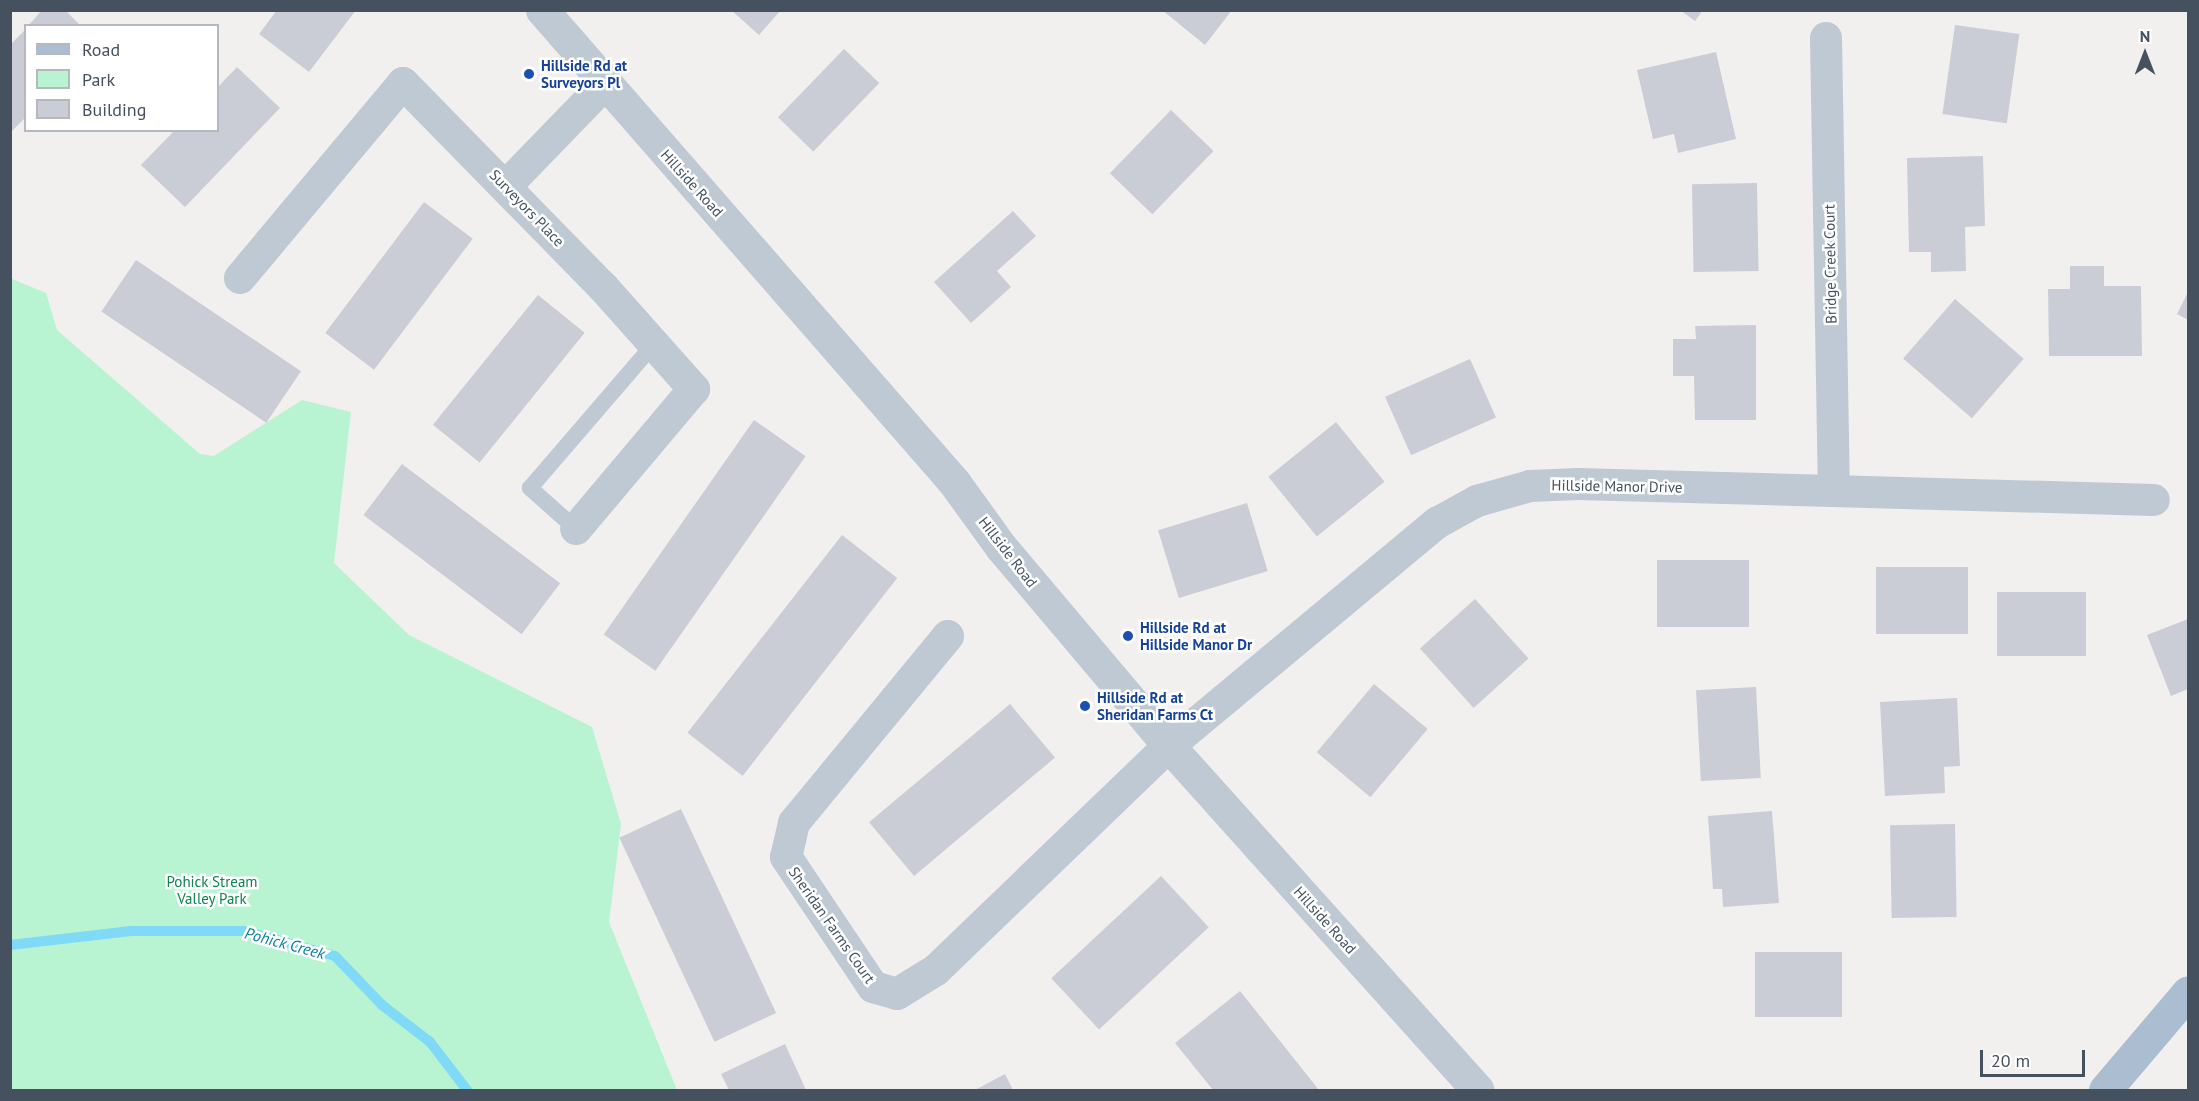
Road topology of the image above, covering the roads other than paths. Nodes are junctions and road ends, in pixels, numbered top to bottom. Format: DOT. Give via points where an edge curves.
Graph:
graph roads {
  1 [pos="542,10"];
  2 [pos="1826,38"];
  3 [pos="605,84"];
  4 [pos="506,186"];
  5 [pos="240,278"];
  6 [pos="654,344"];
  7 [pos="1834,491"];
  8 [pos="2154,500"];
  9 [pos="576,529"];
  10 [pos="948,636"];
  11 [pos="1169,747"];
  12 [pos="2188,992"];
  13 [pos="1478,1090"];
  14 [pos="2105,1090"];
  1 -- 3 [label="street, Hillside Road"];
  2 -- 7 [label="street, Bridge Creek Court"];
  3 -- 4 [label="street"];
  3 -- 11 [label="street, Hillside Road" via="946,473"];
  4 -- 5 [label="street, Surveyors Place" via="403,84"];
  4 -- 6 [label="street, Surveyors Place"];
  6 -- 9 [label="street, Surveyors Place" via="694,389"];
  6 -- 9 [label="lane" via="530,488"];
  7 -- 8 [label="street, Hillside Manor Drive"];
  7 -- 11 [label="street, Hillside Manor Drive" via="1578,484 1530,486 1477,501 1437,523"];
  10 -- 11 [label="street, Sheridan Farms Court" via="794,823 786,857 873,987 897,994 936,970"];
  11 -- 13 [label="street, Hillside Road"];
  12 -- 14 [label="main road"];
}
